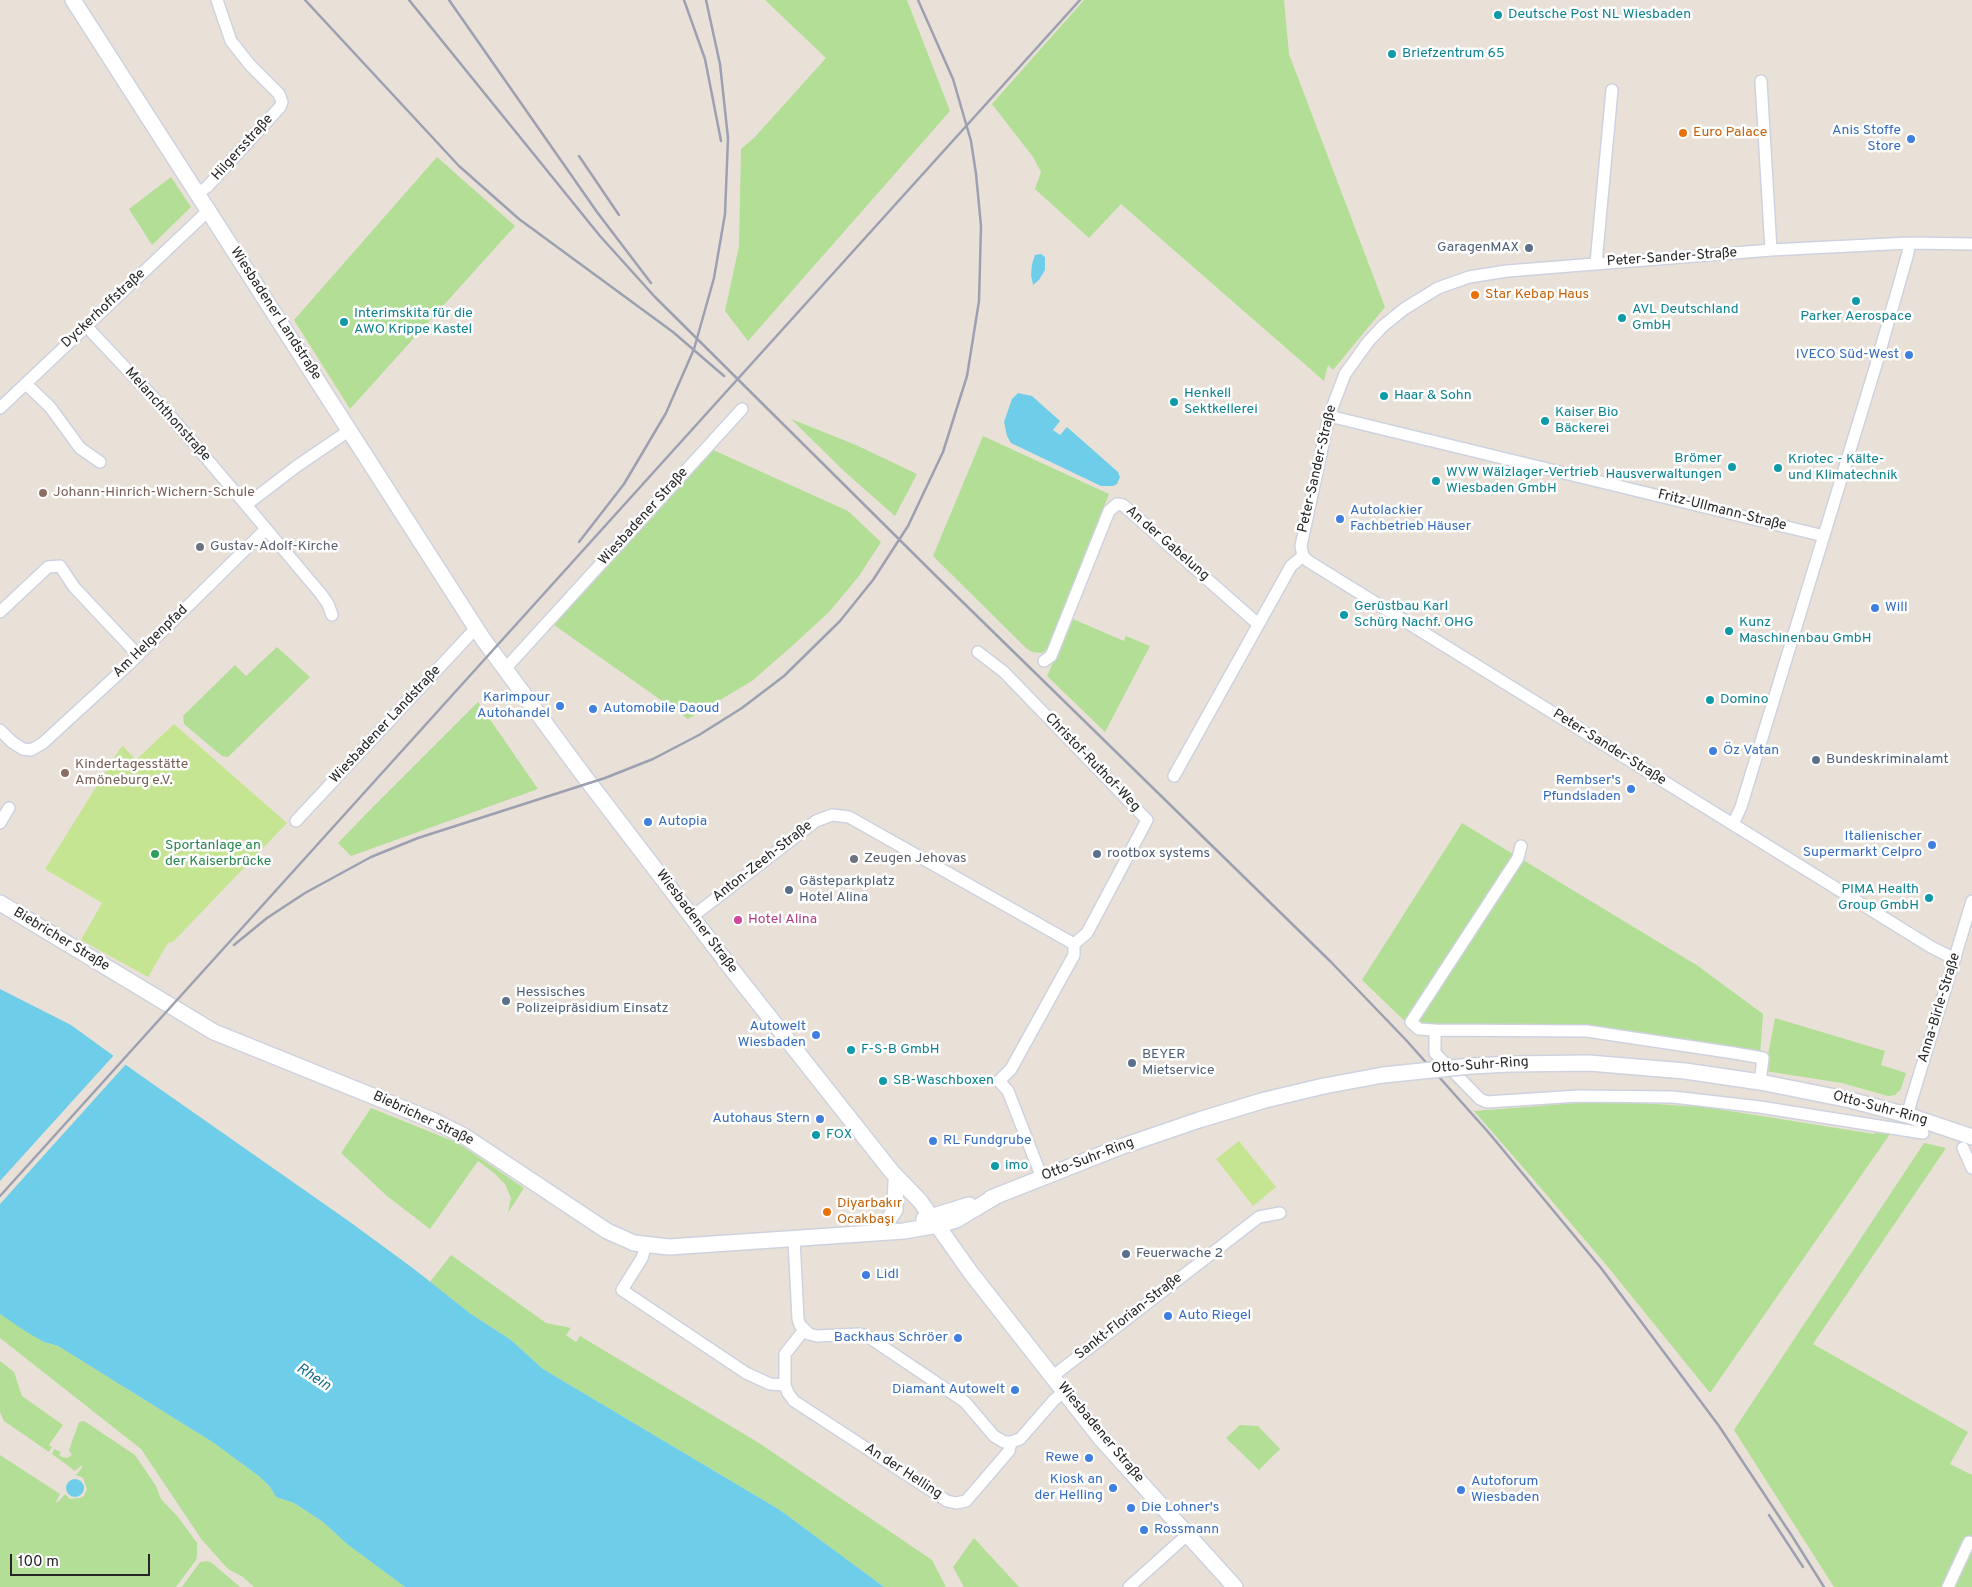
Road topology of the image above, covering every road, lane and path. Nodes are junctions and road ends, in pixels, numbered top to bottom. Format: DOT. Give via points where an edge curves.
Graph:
graph roads {
  1 [pos="73,0"];
  2 [pos="216,0"];
  3 [pos="1760,80"];
  4 [pos="1612,90"];
  5 [pos="198,193"];
  6 [pos="209,210"];
  7 [pos="1909,243"];
  8 [pos="1972,244"];
  9 [pos="1771,250"];
  10 [pos="1596,263"];
  11 [pos="86,326"];
  12 [pos="26,384"];
  13 [pos="0,408"];
  14 [pos="742,409"];
  15 [pos="1329,416"];
  16 [pos="350,430"];
  17 [pos="100,462"];
  18 [pos="246,505"];
  19 [pos="266,529"];
  20 [pos="1824,536"];
  21 [pos="1303,556"];
  22 [pos="0,612"];
  23 [pos="332,615"];
  24 [pos="1258,624"];
  25 [pos="480,634"];
  26 [pos="978,652"];
  27 [pos="138,655"];
  28 [pos="1044,661"];
  29 [pos="505,669"];
  30 [pos="0,730"];
  31 [pos="1174,776"];
  32 [pos="9,808"];
  33 [pos="296,821"];
  34 [pos="0,823"];
  35 [pos="1733,824"];
  36 [pos="1521,846"];
  37 [pos="1972,901"];
  38 [pos="0,903"];
  39 [pos="693,916"];
  40 [pos="1074,944"];
  41 [pos="1955,958"];
  42 [pos="1435,1030"];
  43 [pos="1760,1082"];
  44 [pos="1907,1115"];
  45 [pos="1923,1134"];
  46 [pos="1968,1142"];
  47 [pos="1972,1168"];
  48 [pos="894,1176"];
  49 [pos="1042,1178"];
  50 [pos="998,1195"];
  51 [pos="1280,1213"];
  52 [pos="964,1216"];
  53 [pos="930,1222"];
  54 [pos="871,1232"];
  55 [pos="794,1239"];
  56 [pos="646,1245"];
  57 [pos="956,1252"];
  58 [pos="971,1273"];
  59 [pos="804,1330"];
  60 [pos="1053,1376"];
  61 [pos="785,1385"];
  62 [pos="1065,1391"];
  63 [pos="1011,1442"];
  64 [pos="1187,1535"];
  65 [pos="1969,1542"];
  66 [pos="1129,1587"];
  67 [pos="1235,1587"];
  68 [pos="1948,1587"];
  1 -- 5 [label="street, Wiesbadener Landstraße"];
  2 -- 5 [label="street, Hilgersstraße" via="231,41 279,94 282,102 207,187"];
  3 -- 9 [label="street"];
  4 -- 10 [label="street"];
  5 -- 6 [label="street, Wiesbadener Landstraße"];
  6 -- 11 [label="street, Dyckerhoffstraße"];
  6 -- 16 [label="street, Wiesbadener Landstraße"];
  7 -- 8 [label="street, Peter-Sander-Straße"];
  7 -- 9 [label="street, Peter-Sander-Straße"];
  7 -- 20 [label="street"];
  9 -- 10 [label="street, Peter-Sander-Straße"];
  10 -- 15 [label="street, Peter-Sander-Straße" via="1491,272 1438,288 1395,315 1368,342 1345,374"];
  11 -- 12 [label="street, Dyckerhoffstraße"];
  11 -- 18 [label="street, Melanchthonstraße" via="167,412"];
  12 -- 13 [label="street, Dyckerhoffstraße"];
  12 -- 17 [label="street" via="50,407 80,448"];
  14 -- 29 [label="street, Wiesbadener Straße"];
  15 -- 20 [label="street, Fritz-Ullmann-Straße"];
  15 -- 21 [label="street, Peter-Sander-Straße" via="1302,540"];
  16 -- 18 [label="street"];
  16 -- 25 [label="street, Wiesbadener Landstraße"];
  18 -- 19 [label="street, Melanchthonstraße"];
  19 -- 23 [label="street, Melanchthonstraße" via="321,594"];
  19 -- 27 [label="street, Am Helgenpfad"];
  20 -- 35 [label="street" via="1742,807"];
  21 -- 24 [label="street" via="1291,566"];
  21 -- 35 [label="street, Peter-Sander-Straße"];
  22 -- 27 [label="street" via="48,566 60,566 74,587"];
  24 -- 28 [label="street, An der Gabelung" via="1123,505 1116,504 1109,511 1051,656"];
  24 -- 31 [label="street"];
  25 -- 29 [label="street, Wiesbadener Straße"];
  25 -- 33 [label="street, Wiesbadener Landstraße"];
  26 -- 40 [label="street, Christof-Ruthof-Weg" via="1004,672 1147,820 1087,933"];
  27 -- 30 [label="street, Am Helgenpfad" via="43,743 31,750 18,747"];
  29 -- 39 [label="street, Wiesbadener Straße"];
  32 -- 34 [label="street"];
  35 -- 41 [label="street, Peter-Sander-Straße" via="1931,947"];
  36 -- 42 [label="street" via="1518,858 1411,1022 1420,1029"];
  37 -- 41 [label="street, Anna-Birle-Straße"];
  38 -- 56 [label="street, Biebricher Straße" via="214,1032 449,1128 480,1145 607,1231 624,1240"];
  39 -- 40 [label="street, Anton-Zeeh-Straße" via="816,820 832,815 848,817"];
  39 -- 48 [label="street, Wiesbadener Straße"];
  40 -- 49 [label="street, Christof-Ruthof-Weg" via="1075,954 1011,1068 999,1081 1008,1091"];
  41 -- 44 [label="street, Anna-Birle-Straße"];
  42 -- 43 [label="street" via="1588,1032 1763,1058"];
  42 -- 45 [label="street" via="1435,1053 1487,1102 1578,1096 1673,1097"];
  43 -- 44 [label="street, Otto-Suhr-Ring"];
  43 -- 49 [label="street, Otto-Suhr-Ring, bridge" via="1626,1065 1550,1063 1471,1066 1383,1075 1265,1100 1120,1147"];
  44 -- 46 [label="street, Otto-Suhr-Ring"];
  46 -- 47 [label="street"];
  48 -- 53 [label="street, Wiesbadener Straße" via="906,1200"];
  48 -- 54 [label="street" via="895,1210 888,1220"];
  49 -- 50 [label="street, Otto-Suhr-Ring"];
  50 -- 52 [label="street, Otto-Suhr-Ring"];
  50 -- 53 [label="street, Otto-Suhr-Ring"];
  51 -- 60 [label="street, Sankt-Florian-Straße" via="1259,1217"];
  52 -- 53 [label="street, Otto-Suhr-Ring"];
  52 -- 57 [label="street" via="955,1232"];
  53 -- 54 [label="street, Biebricher Straße" via="904,1231"];
  53 -- 57 [label="street, Wiesbadener Straße"];
  53 -- 58 [label="street, Wiesbadener Straße" via="951,1259"];
  54 -- 55 [label="street, Biebricher Straße"];
  55 -- 56 [label="street, Biebricher Straße" via="669,1247"];
  55 -- 59 [label="street" via="798,1319"];
  56 -- 61 [label="street" via="642,1258 622,1290 746,1373 770,1384"];
  57 -- 58 [label="street, Wiesbadener Straße"];
  58 -- 60 [label="street, Wiesbadener Straße"];
  59 -- 61 [label="street" via="785,1354"];
  59 -- 63 [label="street" via="817,1336 867,1336 966,1402 998,1440"];
  60 -- 62 [label="street, Wiesbadener Straße"];
  61 -- 63 [label="street, An der Helling" via="794,1401 952,1503 970,1496 1009,1451"];
  62 -- 63 [label="street, An der Helling" via="1020,1439"];
  62 -- 64 [label="street, Wiesbadener Straße" via="1122,1463"];
  64 -- 66 [label="street"];
  64 -- 67 [label="street, Wiesbadener Straße"];
  65 -- 68 [label="street"];
}
